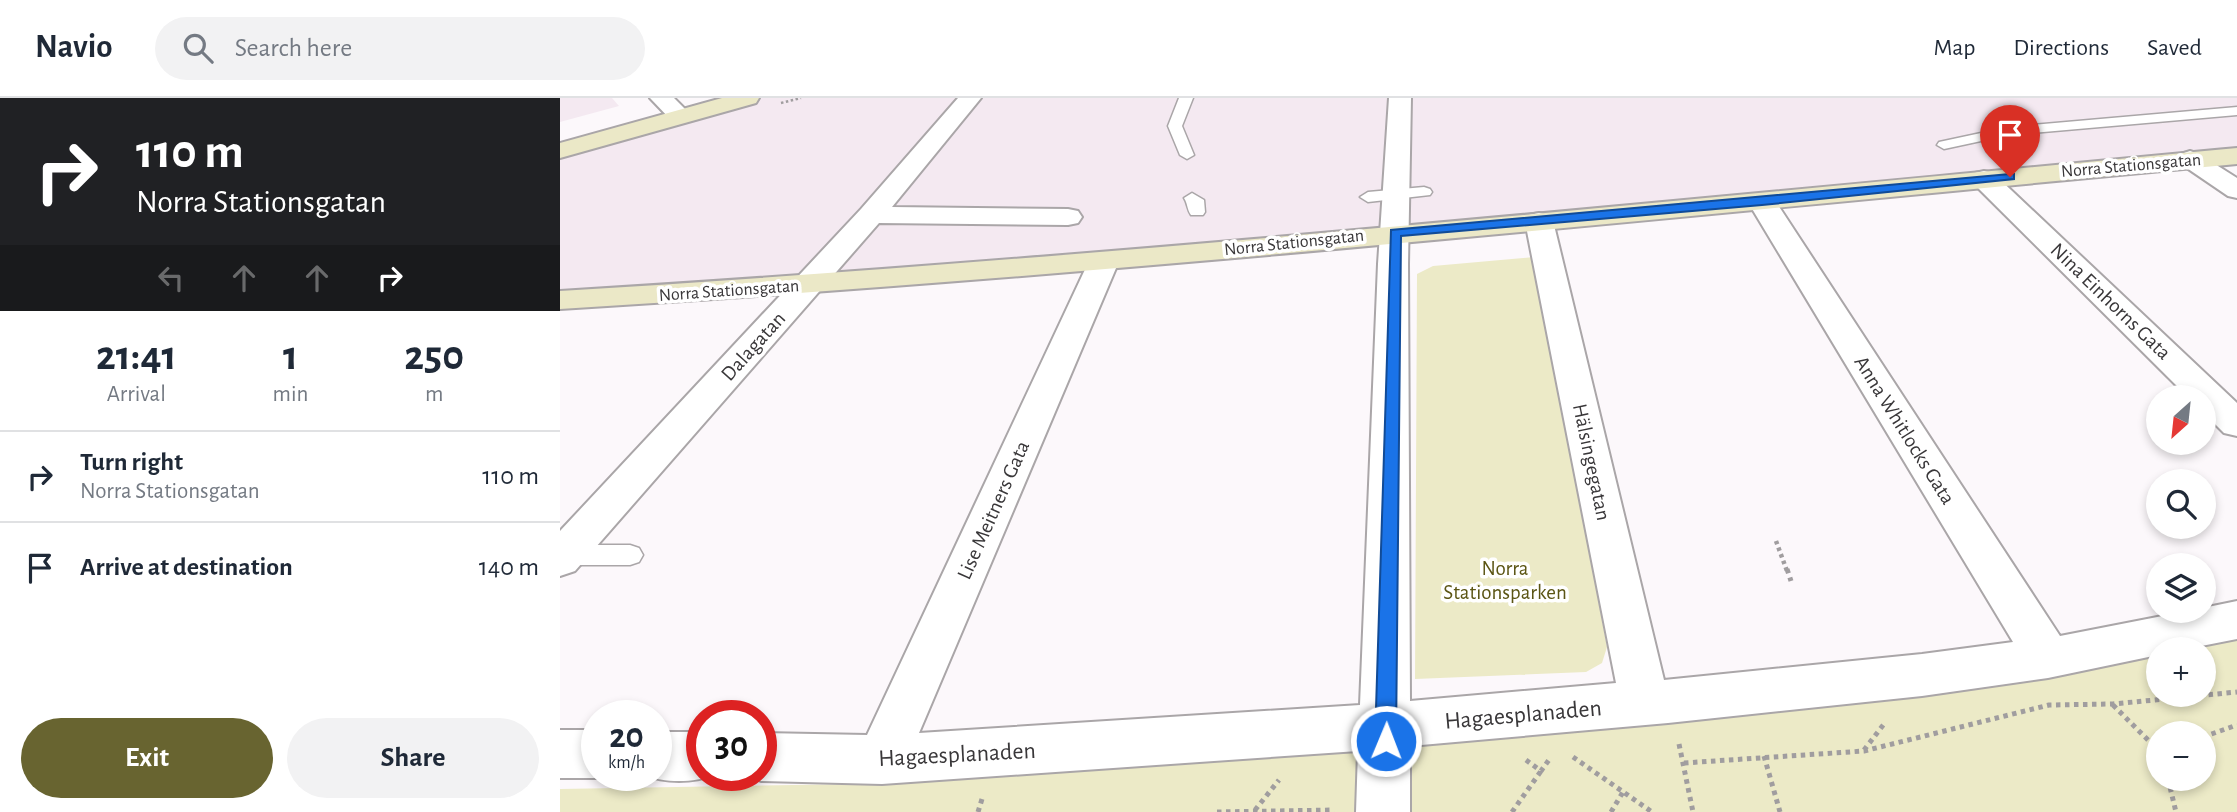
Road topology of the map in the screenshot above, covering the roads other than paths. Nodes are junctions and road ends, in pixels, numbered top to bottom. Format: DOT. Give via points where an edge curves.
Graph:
graph roads {
  1 [pos="661,98"];
  2 [pos="748,98"];
  3 [pos="970,98"];
  4 [pos="1186,98"];
  5 [pos="1400,98"];
  6 [pos="2237,111"];
  7 [pos="680,116"];
  8 [pos="630,129"];
  9 [pos="560,142"];
  10 [pos="1944,145"];
  11 [pos="560,151"];
  12 [pos="1187,155"];
  13 [pos="2237,156"];
  14 [pos="2190,159"];
  15 [pos="1984,179"];
  16 [pos="2237,190"];
  17 [pos="1424,192"];
  18 [pos="1368,197"];
  19 [pos="1762,202"];
  20 [pos="1396,213"];
  21 [pos="871,215"];
  22 [pos="1068,217"];
  23 [pos="1539,220"];
  24 [pos="1104,261"];
  25 [pos="808,285"];
  26 [pos="560,300"];
  27 [pos="2237,424"];
  28 [pos="630,555"];
  29 [pos="562,557"];
  30 [pos="2237,620"];
  31 [pos="2048,658"];
  32 [pos="1661,720"];
  33 [pos="1387,725"];
  34 [pos="560,754"];
  35 [pos="581,754"];
  36 [pos="777,757"];
  37 [pos="883,760"];
  38 [pos="1365,811"];
  1 -- 7 [label="street"];
  2 -- 7 [label="street"];
  3 -- 21 [label="street, Dalagatan"];
  4 -- 12 [label="lane" via="1175,126"];
  5 -- 20 [label="street"];
  6 -- 10 [label="lane" via="2009,131"];
  7 -- 8 [label="street"];
  8 -- 9 [label="street"];
  8 -- 11 [label="street"];
  13 -- 14 [label="street, Norra Stationsgatan"];
  14 -- 15 [label="street, Norra Stationsgatan"];
  14 -- 16 [label="street"];
  15 -- 19 [label="street, Norra Stationsgatan"];
  15 -- 27 [label="street, Nina Einhorns Gata"];
  17 -- 20 [label="lane, Norra Stationsgatan"];
  18 -- 20 [label="lane, Norra Stationsgatan"];
  19 -- 23 [label="street, Norra Stationsgatan"];
  19 -- 31 [label="street, Anna Whitlocks Gata"];
  20 -- 23 [label="street, Norra Stationsgatan"];
  20 -- 24 [label="street, Norra Stationsgatan"];
  20 -- 33 [label="street"];
  21 -- 22 [label="street"];
  21 -- 25 [label="street, Dalagatan"];
  23 -- 32 [label="street, Hälsingegatan"];
  24 -- 25 [label="street, Norra Stationsgatan"];
  24 -- 37 [label="street, Lise Meitners Gata"];
  25 -- 26 [label="street, Norra Stationsgatan"];
  25 -- 29 [label="street, Dalagatan"];
  28 -- 29 [label="lane"];
  30 -- 31 [label="street, Hagaesplanaden"];
  31 -- 32 [label="street, Hagaesplanaden"];
  32 -- 33 [label="street, Hagaesplanaden"];
  33 -- 37 [label="street, Hagaesplanaden"];
  33 -- 38 [label="street"];
  34 -- 35 [label="street"];
  36 -- 37 [label="street, Hagaesplanaden"];
}
